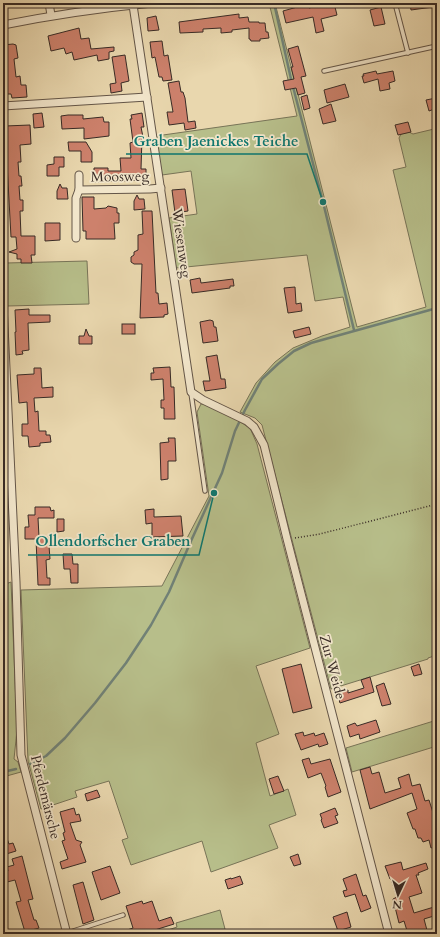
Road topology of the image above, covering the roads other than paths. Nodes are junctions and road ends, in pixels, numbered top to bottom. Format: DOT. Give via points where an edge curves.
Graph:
graph roads {
  1 [pos="49,3"];
  2 [pos="152,3"];
  3 [pos="395,3"];
  4 [pos="133,5"];
  5 [pos="51,15"];
  6 [pos="3,25"];
  7 [pos="437,46"];
  8 [pos="408,53"];
  9 [pos="324,71"];
  10 [pos="147,97"];
  11 [pos="3,106"];
  12 [pos="79,175"];
  13 [pos="161,188"];
  14 [pos="79,190"];
  15 [pos="76,238"];
  16 [pos="3,304"];
  17 [pos="191,392"];
  18 [pos="206,491"];
  19 [pos="123,915"];
  20 [pos="67,933"];
  21 [pos="389,934"];
  1 -- 5 [label="street"];
  2 -- 4 [label="street"];
  3 -- 8 [label="lane"];
  4 -- 5 [label="street"];
  4 -- 10 [label="street, Wiesenweg"];
  5 -- 6 [label="street"];
  7 -- 8 [label="lane"];
  8 -- 9 [label="lane"];
  10 -- 11 [label="street"];
  10 -- 13 [label="street, Wiesenweg"];
  12 -- 14 [label="street, Moosweg"];
  13 -- 14 [label="street, Moosweg"];
  13 -- 17 [label="street, Wiesenweg"];
  14 -- 15 [label="street, Moosweg" via="76,198"];
  16 -- 20 [label="street, Pferdemärsche" via="21,755"];
  17 -- 18 [label="lane, Wiesenweg"];
  17 -- 21 [label="street, Zur Weide" via="247,421 254,427 264,445"];
  19 -- 20 [label="lane"];
}
